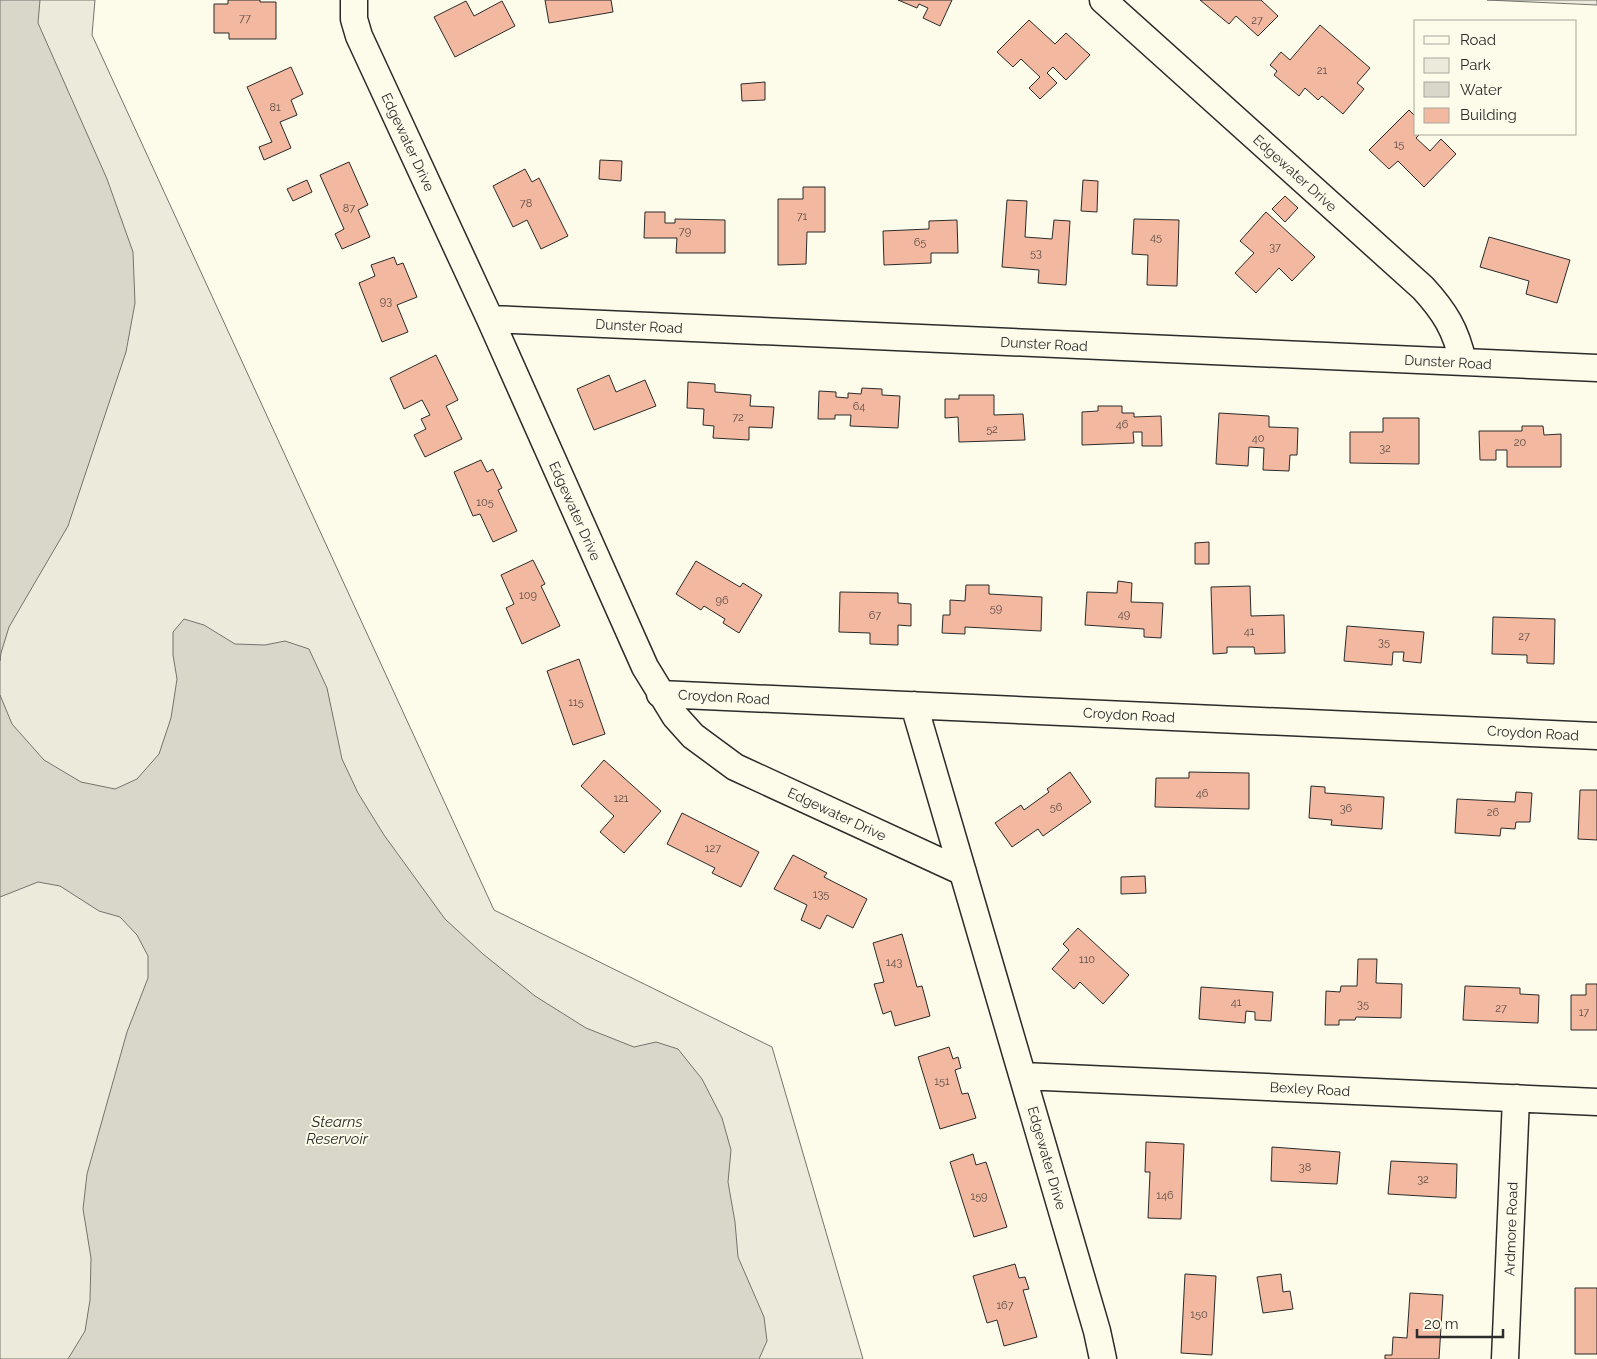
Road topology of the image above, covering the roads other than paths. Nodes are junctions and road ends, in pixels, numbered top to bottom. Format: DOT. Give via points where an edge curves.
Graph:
graph roads {
  1 [pos="354,0"];
  2 [pos="1103,0"];
  3 [pos="490,320"];
  4 [pos="1463,362"];
  5 [pos="1597,368"];
  6 [pos="660,694"];
  7 [pos="914,705"];
  8 [pos="1597,736"];
  9 [pos="963,872"];
  10 [pos="1023,1076"];
  11 [pos="1516,1098"];
  12 [pos="1597,1102"];
  13 [pos="1103,1359"];
  14 [pos="1505,1359"];
  1 -- 3 [label="street, Edgewater Drive" via="354,19 359,36"];
  2 -- 4 [label="street, Edgewater Drive" via="1440,306 1459,342"];
  3 -- 4 [label="street, Dunster Road"];
  3 -- 6 [label="street, Edgewater Drive"];
  4 -- 5 [label="street, Dunster Road"];
  6 -- 7 [label="street, Croydon Road"];
  6 -- 9 [label="street, Edgewater Drive" via="693,736 735,766"];
  7 -- 8 [label="street, Croydon Road"];
  7 -- 9 [label="street, Edgewater Drive"];
  9 -- 10 [label="street, Edgewater Drive"];
  10 -- 11 [label="street, Bexley Road"];
  10 -- 13 [label="street, Edgewater Drive"];
  11 -- 12 [label="street, Bexley Road"];
  11 -- 14 [label="street, Ardmore Road"];
}
